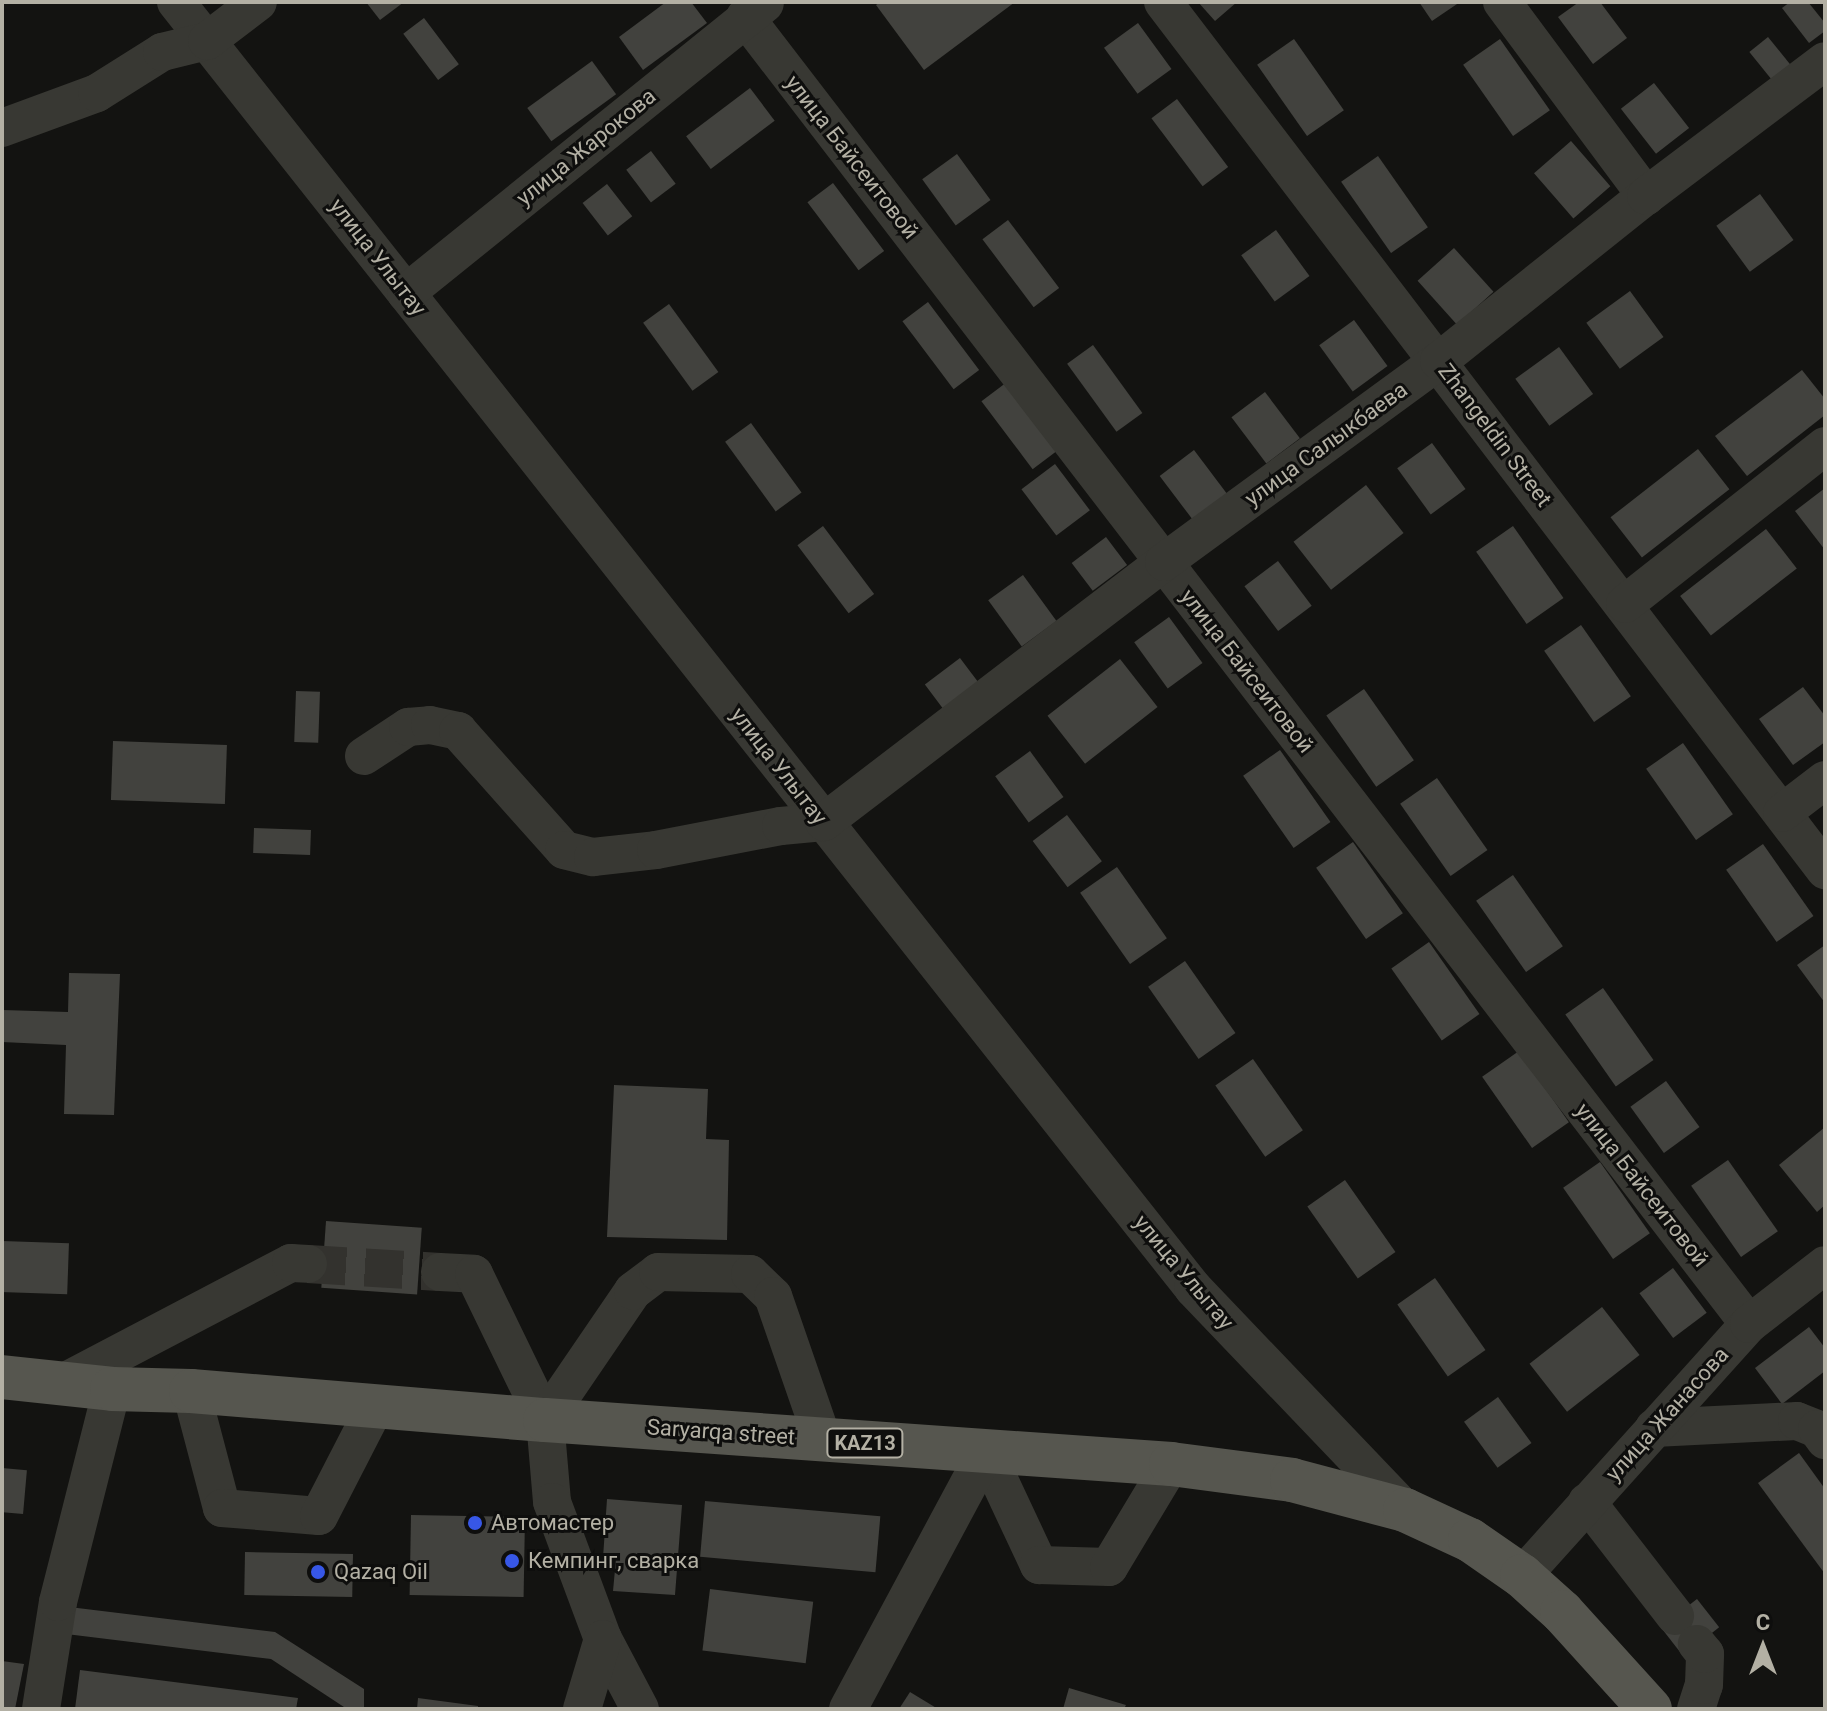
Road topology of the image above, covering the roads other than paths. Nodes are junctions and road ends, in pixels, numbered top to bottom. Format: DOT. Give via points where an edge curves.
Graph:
graph roads {
  1 [pos="176,2"];
  2 [pos="258,2"];
  3 [pos="1163,2"];
  4 [pos="1502,2"];
  5 [pos="756,10"];
  6 [pos="207,41"];
  7 [pos="1825,61"];
  8 [pos="2,128"];
  9 [pos="1646,196"];
  10 [pos="406,293"];
  11 [pos="1439,361"];
  12 [pos="1825,446"];
  13 [pos="1164,562"];
  14 [pos="1625,604"];
  15 [pos="364,756"];
  16 [pos="1825,780"];
  17 [pos="1782,813"];
  18 [pos="824,822"];
  19 [pos="1825,870"];
  20 [pos="308,1264"];
  21 [pos="1825,1265"];
  22 [pos="440,1272"];
  23 [pos="1749,1324"];
  24 [pos="2,1377"];
  25 [pos="64,1382"];
  26 [pos="112,1389"];
  27 [pos="191,1391"];
  28 [pos="375,1407"];
  29 [pos="545,1420"];
  30 [pos="1654,1428"];
  31 [pos="823,1440"];
  32 [pos="1825,1440"];
  33 [pos="986,1452"];
  34 [pos="1171,1464"];
  35 [pos="1587,1502"];
  36 [pos="1405,1510"];
  37 [pos="1522,1576"];
  38 [pos="603,1639"];
  39 [pos="1646,1708"];
  40 [pos="41,1709"];
  41 [pos="582,1709"];
  42 [pos="640,1709"];
  43 [pos="848,1709"];
  44 [pos="1696,1709"];
  1 -- 6 [label="street, улица Улытау"];
  2 -- 6 [label="street"];
  3 -- 11 [label="street, Zhangeldin Street"];
  4 -- 9 [label="street"];
  5 -- 10 [label="street, улица Жарокова"];
  5 -- 13 [label="street, улица Байсеитовой"];
  6 -- 8 [label="street" via="162,52 97,93"];
  6 -- 10 [label="street, улица Улытау"];
  7 -- 9 [label="street, улица Салыкбаева"];
  9 -- 11 [label="street, улица Салыкбаева"];
  10 -- 18 [label="street, улица Улытау"];
  11 -- 13 [label="street, улица Салыкбаева"];
  11 -- 14 [label="street, Zhangeldin Street"];
  12 -- 14 [label="street"];
  13 -- 18 [label="street, улица Салыкбаева"];
  13 -- 23 [label="street, улица Байсеитовой"];
  14 -- 17 [label="street, Zhangeldin Street"];
  15 -- 18 [label="street" via="408,727 458,731 564,850 593,857"];
  16 -- 17 [label="street"];
  17 -- 19 [label="street, Zhangeldin Street"];
  18 -- 36 [label="street, улица Улытау" via="1193,1288"];
  20 -- 25 [label="street" via="291,1263"];
  21 -- 23 [label="street, улица Жанасова"];
  22 -- 29 [label="street" via="474,1274"];
  23 -- 30 [label="street, улица Жанасова"];
  24 -- 25 [label="main road, Saryarqa street / KAZ13"];
  25 -- 26 [label="main road, Saryarqa street / KAZ13"];
  26 -- 27 [label="main road, Saryarqa street / KAZ13"];
  26 -- 40 [label="street" via="58,1602"];
  27 -- 28 [label="main road, Saryarqa street / KAZ13"];
  27 -- 28 [label="street" via="222,1508 319,1516"];
  28 -- 29 [label="main road, Saryarqa street / KAZ13"];
  29 -- 31 [label="main road, Saryarqa street / KAZ13"];
  29 -- 31 [label="street" via="633,1291 658,1272 750,1274 773,1296"];
  29 -- 38 [label="street" via="552,1502"];
  30 -- 32 [label="street" via="1797,1421 1817,1429"];
  30 -- 35 [label="street, улица Жанасова"];
  31 -- 33 [label="main road, Saryarqa street / KAZ13"];
  33 -- 34 [label="main road, Saryarqa street / KAZ13"];
  33 -- 34 [label="street" via="1039,1565 1109,1567"];
  33 -- 43 [label="street"];
  34 -- 36 [label="main road, Saryarqa street / KAZ13" via="1292,1480"];
  35 -- 37 [label="street, улица Жанасова"];
  35 -- 44 [label="street" via="1705,1654 1704,1685"];
  36 -- 37 [label="main road, Saryarqa street / KAZ13" via="1470,1540"];
  37 -- 39 [label="main road, Saryarqa street / KAZ13" via="1562,1612"];
  38 -- 41 [label="street"];
  38 -- 42 [label="street"];
}
